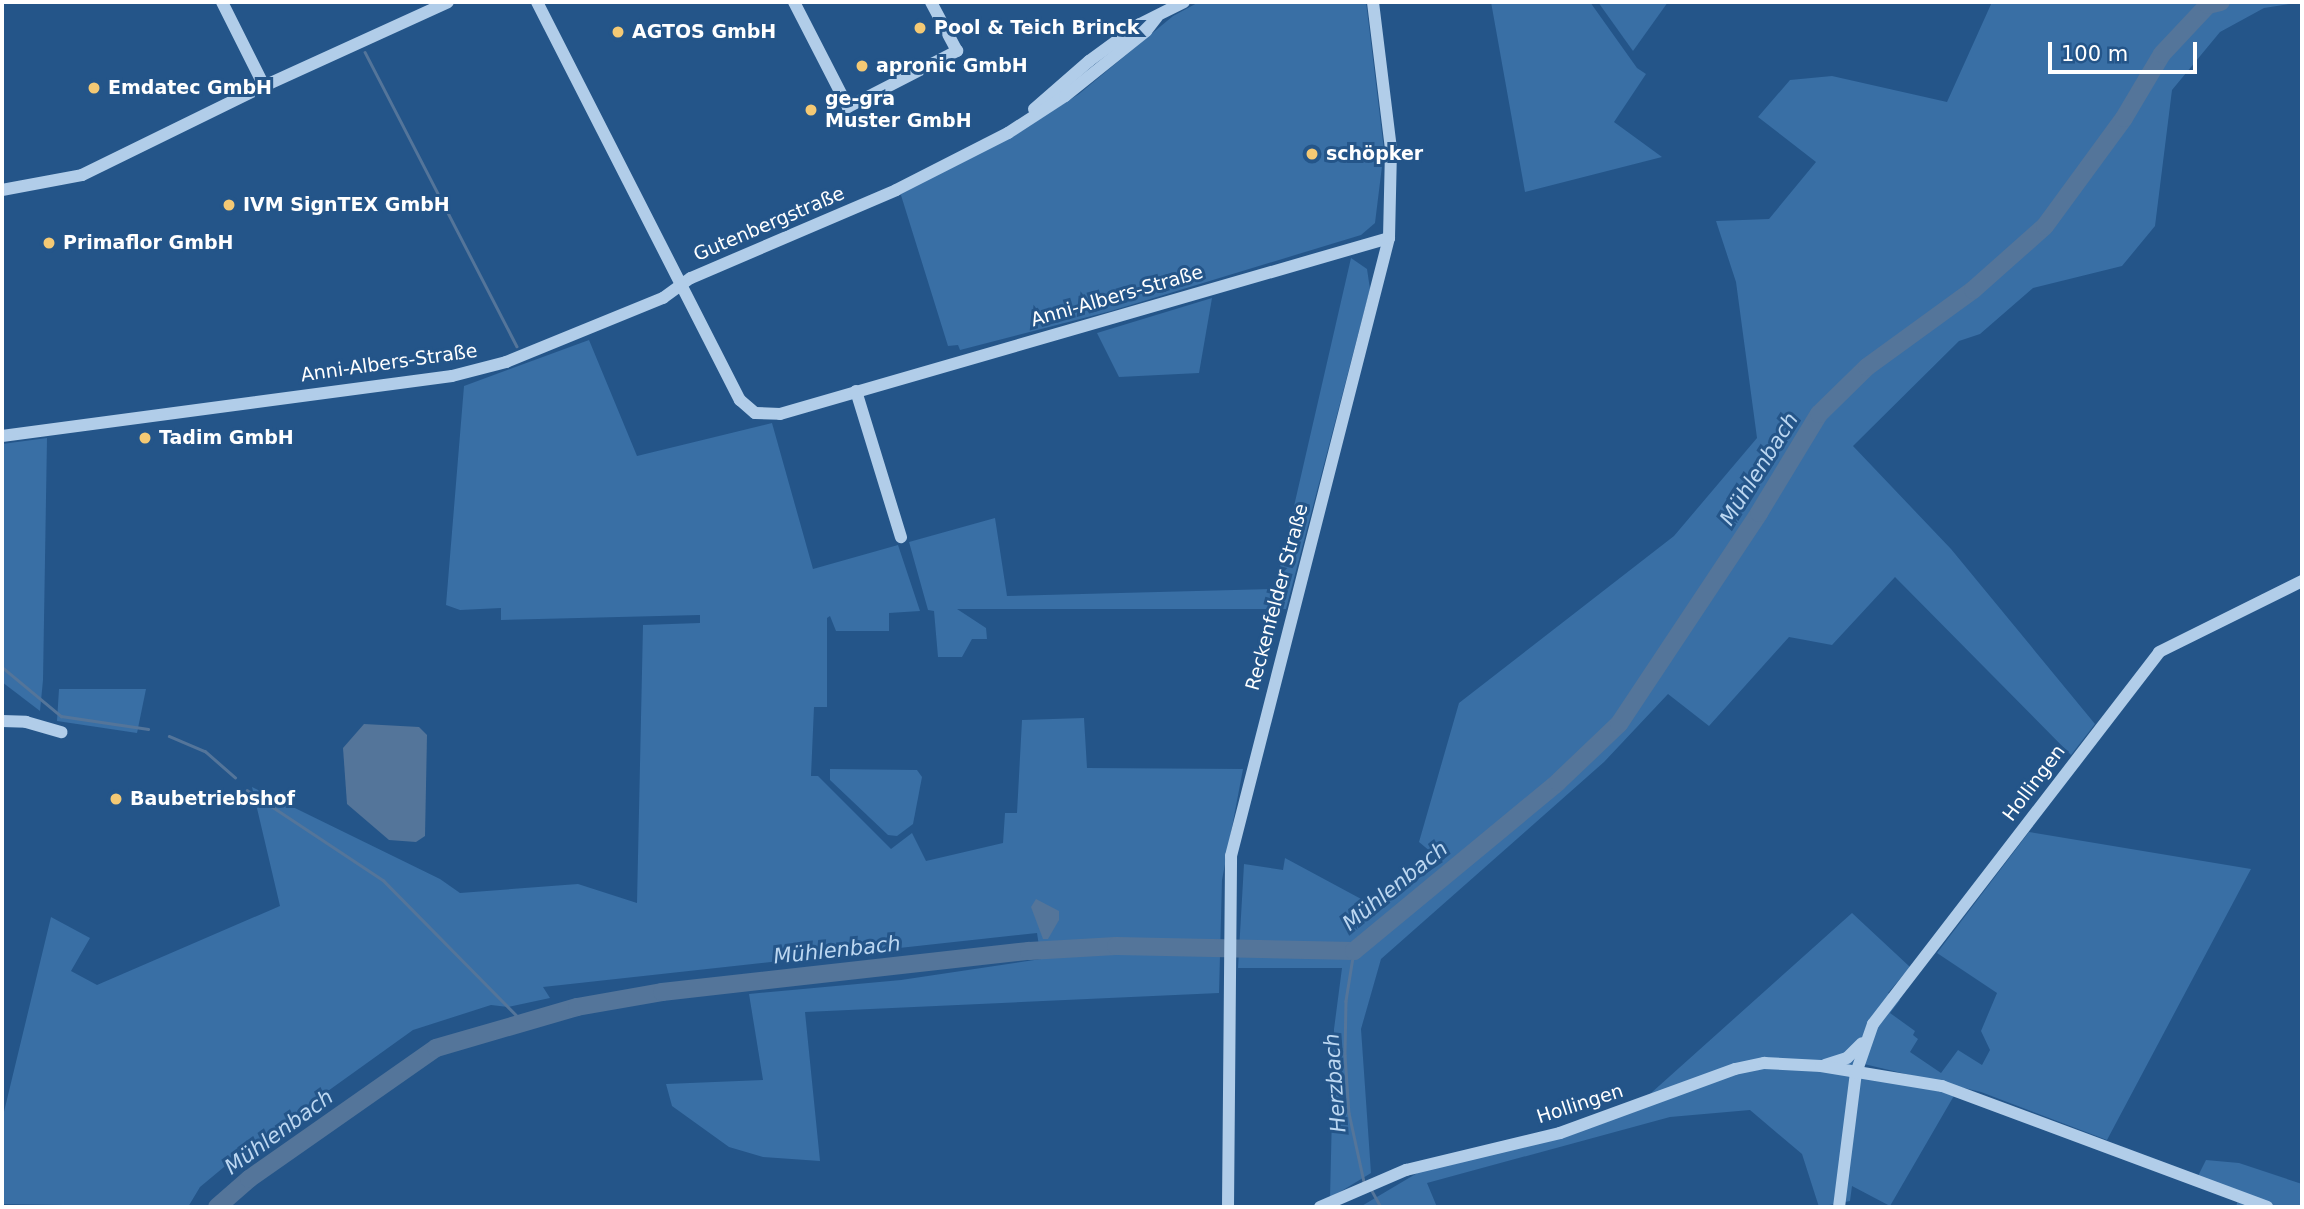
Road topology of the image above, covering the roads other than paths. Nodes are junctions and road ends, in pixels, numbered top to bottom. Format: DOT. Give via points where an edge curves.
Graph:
graph roads {
  1 [pos="222,2"];
  2 [pos="448,2"];
  3 [pos="537,2"];
  4 [pos="794,2"];
  5 [pos="931,2"];
  6 [pos="1184,2"];
  7 [pos="1373,2"];
  8 [pos="264,86"];
  9 [pos="2,190"];
  10 [pos="1389,238"];
  11 [pos="681,286"];
  12 [pos="856,391"];
  13 [pos="2,436"];
  14 [pos="901,537"];
  15 [pos="2302,581"];
  16 [pos="2,722"];
  17 [pos="62,732"];
  18 [pos="1864,1040"];
  19 [pos="1821,1066"];
  20 [pos="1856,1073"];
  21 [pos="1228,1207"];
  22 [pos="1320,1207"];
  23 [pos="1839,1207"];
  24 [pos="2267,1207"];
  1 -- 8 [label="street"];
  2 -- 8 [label="street"];
  3 -- 11 [label="street, Gutenbergstraße"];
  4 -- 5 [label="street" via="848,107 957,51"];
  6 -- 11 [label="street, Gutenbergstraße" via="1089,61 1009,133 896,190"];
  7 -- 10 [label="street, Reckenfelder Straße" via="1391,149"];
  8 -- 9 [label="street" via="82,175"];
  10 -- 12 [label="street, Anni-Albers-Straße"];
  10 -- 21 [label="street, Reckenfelder Straße" via="1231,856"];
  11 -- 12 [label="street, Anni-Albers-Straße" via="746,408 766,416 780,414"];
  11 -- 13 [label="street, Anni-Albers-Straße" via="663,298 480,371"];
  12 -- 14 [label="street"];
  15 -- 18 [label="street, Hollingen" via="2159,652"];
  16 -- 17 [label="street" via="26,722"];
  18 -- 19 [label="street" via="1847,1058"];
  18 -- 20 [label="street, Hollingen"];
  19 -- 20 [label="street, Hollingen"];
  19 -- 22 [label="street, Hollingen" via="1764,1063 1735,1069 1590,1123 1406,1170"];
  20 -- 23 [label="street, Hollingen"];
  20 -- 24 [label="street, Hollingen" via="1977,1097"];
}
